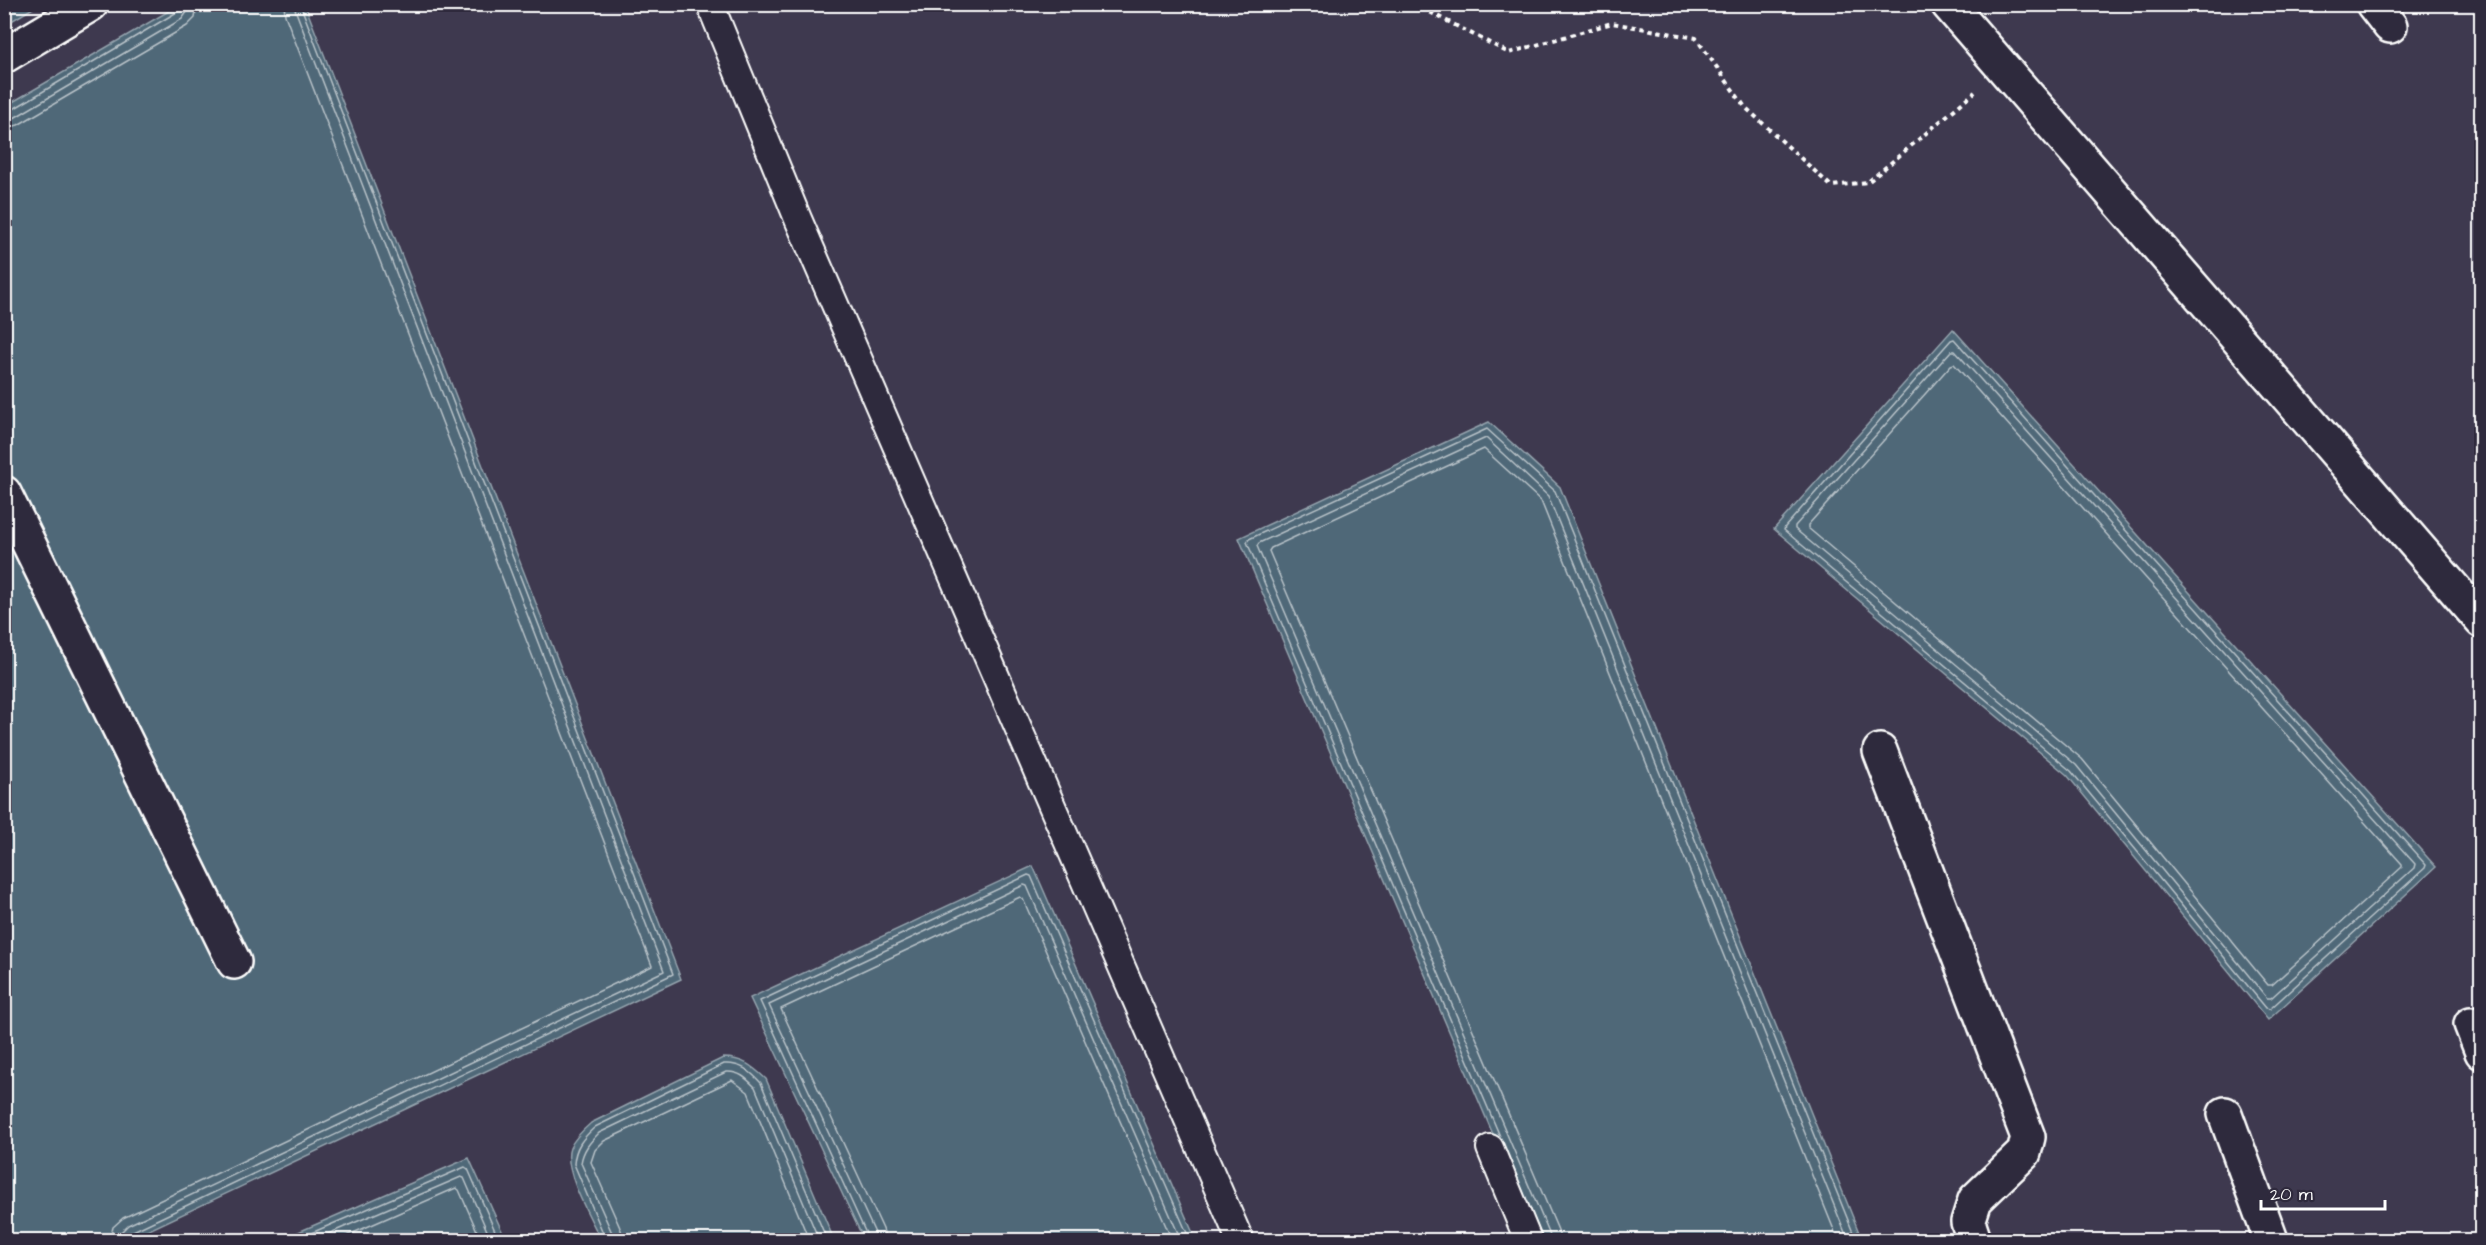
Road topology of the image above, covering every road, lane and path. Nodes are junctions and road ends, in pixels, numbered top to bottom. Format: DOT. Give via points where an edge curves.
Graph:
graph roads {
  1 [pos="91,4"];
  2 [pos="710,4"];
  3 [pos="1414,4"];
  4 [pos="1948,4"];
  5 [pos="4,56"];
  6 [pos="2003,68"];
  7 [pos="4,493"];
  8 [pos="2481,621"];
  9 [pos="1880,751"];
  10 [pos="234,962"];
  11 [pos="2225,1114"];
  12 [pos="1490,1148"];
  13 [pos="1240,1240"];
  14 [pos="1528,1240"];
  15 [pos="1974,1240"];
  16 [pos="2271,1240"];
  1 -- 5 [label="street"];
  2 -- 13 [label="lane" via="803,230"];
  3 -- 6 [label="path" via="1509,52 1612,23 1696,38 1745,107 1831,186 1869,182"];
  4 -- 6 [label="street"];
  6 -- 8 [label="street"];
  7 -- 10 [label="street"];
  9 -- 15 [label="street" via="2028,1137 2024,1153 1975,1200 1968,1222"];
  11 -- 16 [label="street"];
  12 -- 14 [label="lane"];
}
